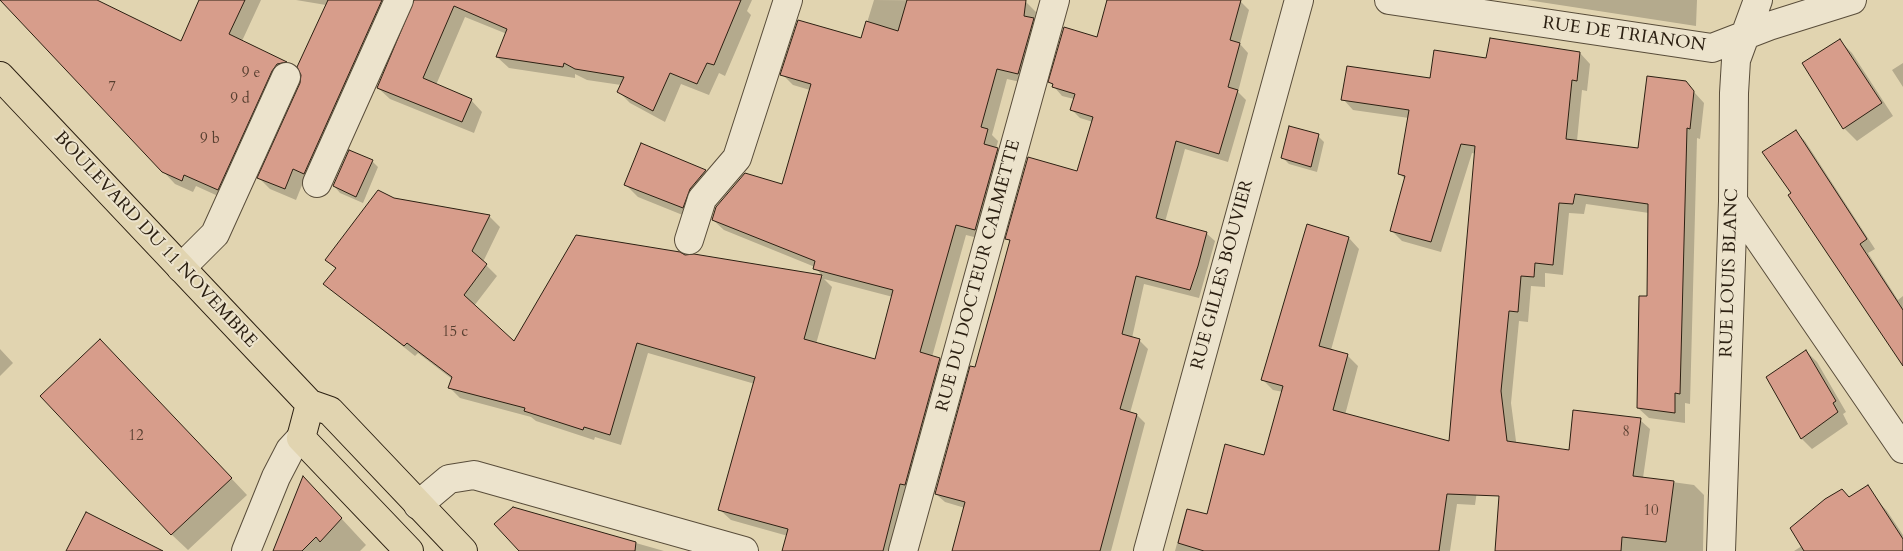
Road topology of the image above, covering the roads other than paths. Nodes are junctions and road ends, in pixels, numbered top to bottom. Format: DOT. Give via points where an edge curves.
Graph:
graph roads {
  1 [pos="399,0"];
  2 [pos="788,0"];
  3 [pos="1056,0"];
  4 [pos="1299,0"];
  5 [pos="1389,0"];
  6 [pos="1758,0"];
  7 [pos="1852,0"];
  8 [pos="1746,35"];
  9 [pos="0,76"];
  10 [pos="286,77"];
  11 [pos="317,184"];
  12 [pos="1732,201"];
  13 [pos="689,240"];
  14 [pos="181,268"];
  15 [pos="310,404"];
  16 [pos="301,438"];
  17 [pos="1903,449"];
  18 [pos="418,505"];
  19 [pos="246,551"];
  20 [pos="409,551"];
  21 [pos="463,551"];
  22 [pos="744,551"];
  23 [pos="904,551"];
  24 [pos="1148,551"];
  25 [pos="1721,551"];
  1 -- 11 [label="street"];
  2 -- 13 [label="street" via="737,158 702,199"];
  3 -- 23 [label="street, RUE DU DOCTEUR CALMETTE"];
  4 -- 24 [label="street, RUE GILLES BOUVIER"];
  5 -- 8 [label="street, RUE DE TRIANON" via="1712,48"];
  6 -- 8 [label="street, RUE LOUIS BLANC"];
  7 -- 8 [label="street, RUE DE TRIANON"];
  8 -- 12 [label="street, RUE LOUIS BLANC" via="1736,60"];
  9 -- 14 [label="main road, BOULEVARD DU 11 NOVEMBRE"];
  10 -- 14 [label="street" via="215,234"];
  12 -- 17 [label="street"];
  12 -- 25 [label="street, RUE LOUIS BLANC"];
  14 -- 15 [label="main road, BOULEVARD DU 11 NOVEMBRE"];
  15 -- 16 [label="main road"];
  15 -- 18 [label="main road, BOULEVARD DU 11 NOVEMBRE" via="330,411"];
  16 -- 19 [label="street" via="290,450 276,477"];
  16 -- 20 [label="main road"];
  18 -- 21 [label="main road, BOULEVARD DU 11 NOVEMBRE"];
  18 -- 22 [label="street" via="449,479 474,475"];
}
